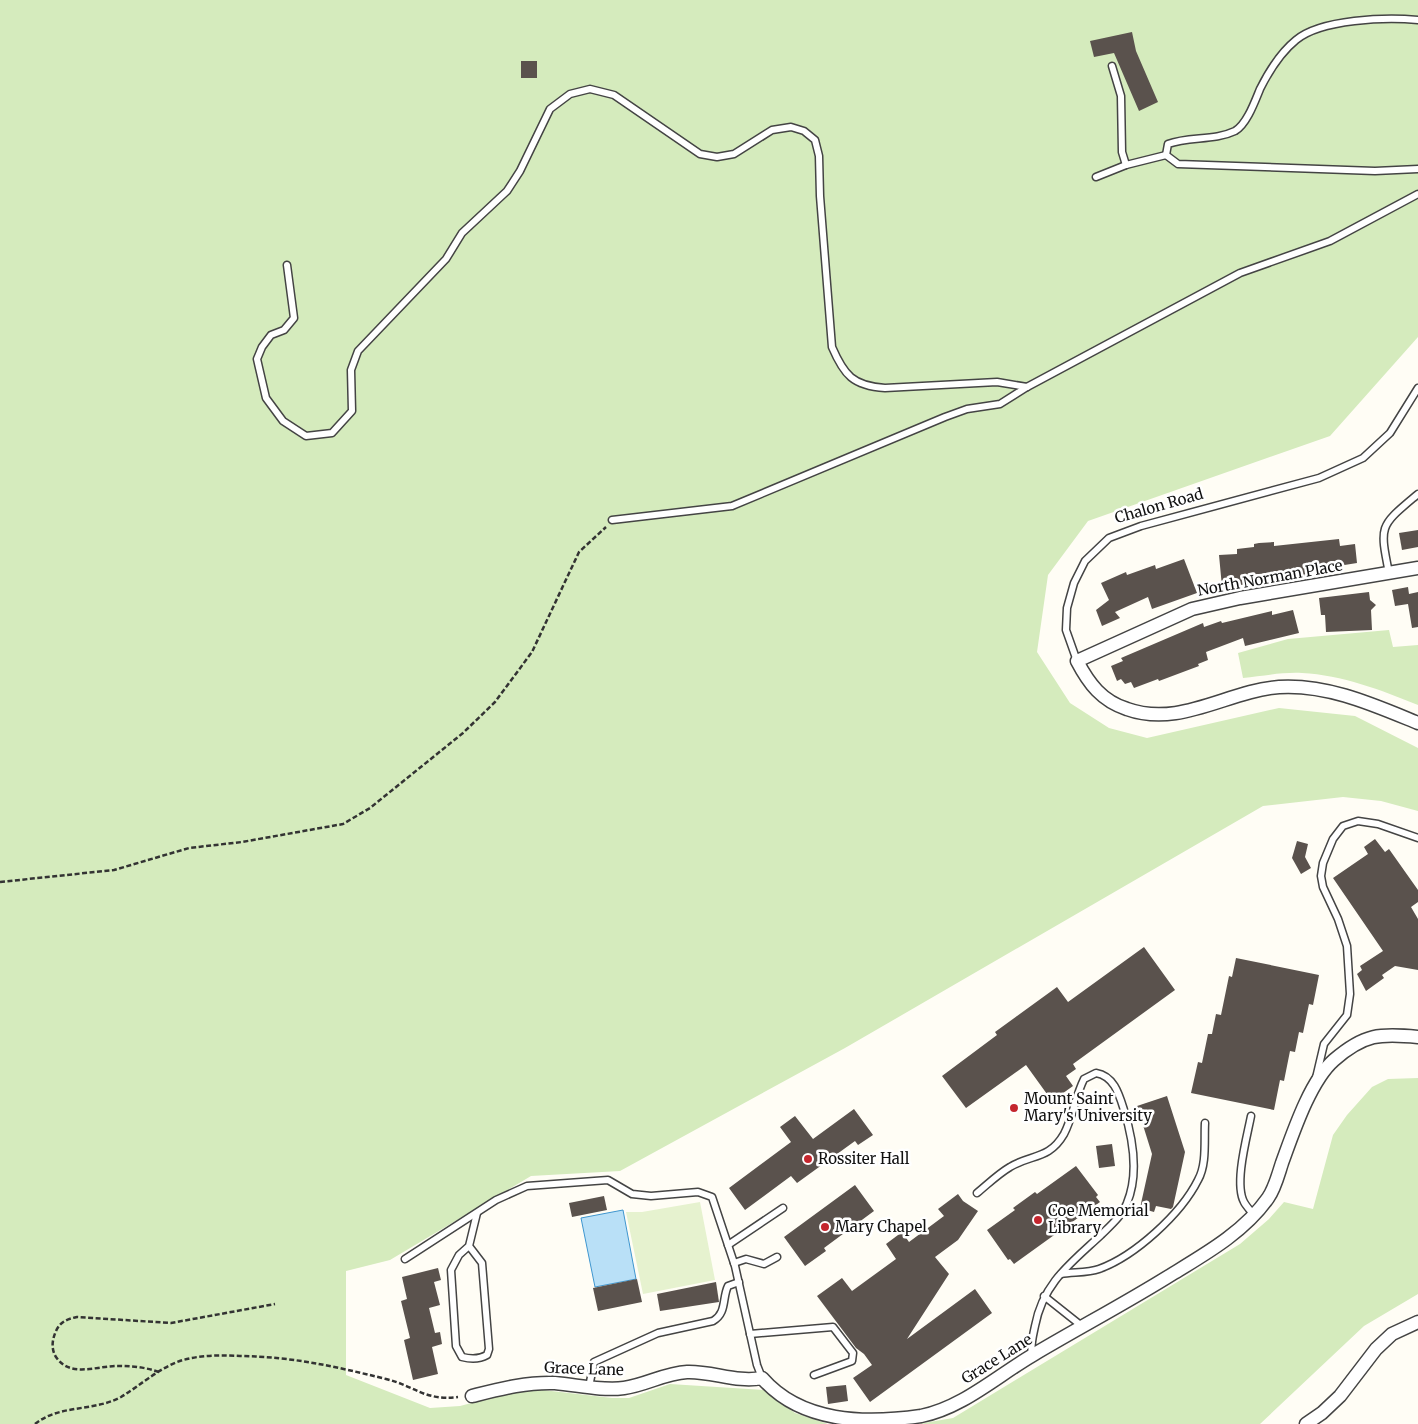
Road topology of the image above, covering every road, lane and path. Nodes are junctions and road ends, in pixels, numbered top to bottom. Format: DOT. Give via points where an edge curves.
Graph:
graph roads {
  1 [pos="1418,20"];
  2 [pos="1112,66"];
  3 [pos="1166,155"];
  4 [pos="1126,166"];
  5 [pos="1418,169"];
  6 [pos="1096,177"];
  7 [pos="1418,194"];
  8 [pos="287,264"];
  9 [pos="1026,387"];
  10 [pos="1418,388"];
  11 [pos="1418,494"];
  12 [pos="612,520"];
  13 [pos="1418,568"];
  14 [pos="1389,574"];
  15 [pos="1077,661"];
  16 [pos="1418,723"];
  17 [pos="1418,838"];
  18 [pos="0,882"];
  19 [pos="1418,1037"];
  20 [pos="1315,1082"];
  21 [pos="1251,1116"];
  22 [pos="1205,1123"];
  23 [pos="977,1193"];
  24 [pos="783,1208"];
  25 [pos="477,1213"];
  26 [pos="1252,1214"];
  27 [pos="728,1245"];
  28 [pos="469,1246"];
  29 [pos="778,1257"];
  30 [pos="405,1259"];
  31 [pos="734,1263"];
  32 [pos="1061,1274"];
  33 [pos="739,1282"];
  34 [pos="1044,1296"];
  35 [pos="275,1304"];
  36 [pos="1418,1322"];
  37 [pos="1083,1327"];
  38 [pos="750,1334"];
  39 [pos="1032,1356"];
  40 [pos="158,1372"];
  41 [pos="814,1375"];
  42 [pos="762,1378"];
  43 [pos="589,1387"];
  44 [pos="472,1396"];
  45 [pos="35,1424"];
  46 [pos="1306,1424"];
  1 -- 3 [label="lane" via="1387,19 1334,25 1296,39 1276,61 1248,115 1236,130 1182,139 1168,144"];
  2 -- 4 [label="lane" via="1121,96 1122,152"];
  3 -- 4 [label="lane"];
  3 -- 5 [label="lane" via="1178,164 1375,171"];
  4 -- 6 [label="lane"];
  7 -- 9 [label="lane" via="1330,241 1240,273"];
  8 -- 9 [label="lane" via="294,318 284,330 271,336 257,359 266,398 283,421 306,436 332,433 352,411 351,370 358,351 446,260 462,233 507,191 550,109 570,94 590,89 614,95 700,154 717,158 734,154 772,130 791,127 804,130 815,140 819,156 832,347 840,366 853,380 868,387 885,388 997,382"];
  9 -- 12 [label="lane" via="1000,404 967,409 945,417 732,506"];
  10 -- 15 [label="lane, Chalon Road" via="1390,433 1363,458 1319,478 1141,526 1109,538 1086,561 1074,584 1067,608 1066,630"];
  11 -- 14 [label="lane" via="1386,522 1383,531"];
  12 -- 18 [label="path" via="580,552 532,652 495,702 463,733 370,808 343,824 189,848 114,870"];
  13 -- 14 [label="street, North Norman Place"];
  14 -- 15 [label="street, North Norman Place" via="1192,609"];
  15 -- 16 [label="street, Chalon Road" via="1097,692 1117,706 1139,713 1181,713 1255,690 1280,687 1332,692 1368,702"];
  17 -- 20 [label="lane" via="1378,824 1358,821 1343,826 1333,839 1321,876 1322,886 1347,946 1350,994 1347,1015 1324,1044"];
  19 -- 20 [label="street, Grace Lane" via="1387,1034 1368,1037 1352,1045"];
  20 -- 26 [label="street, Grace Lane" via="1276,1182 1268,1198"];
  21 -- 26 [label="lane" via="1241,1185 1243,1200"];
  22 -- 32 [label="lane" via="1203,1166 1198,1180 1175,1213 1134,1250 1098,1269"];
  23 -- 32 [label="lane" via="1008,1168 1018,1162 1032,1160 1056,1145 1069,1121 1078,1090 1089,1075 1096,1073 1110,1079 1125,1113 1135,1165 1133,1184 1127,1204 1114,1223"];
  24 -- 27 [label="lane"];
  25 -- 27 [label="lane" via="527,1186 608,1180 632,1194 651,1196 698,1192 712,1196"];
  25 -- 28 [label="lane"];
  25 -- 30 [label="lane"];
  26 -- 37 [label="street, Grace Lane" via="1212,1250"];
  27 -- 31 [label="lane"];
  28 -- 28 [label="lane" via="459,1255 451,1270 456,1346 462,1358 470,1359 484,1357 489,1349 482,1263"];
  29 -- 31 [label="lane" via="764,1264 746,1259"];
  31 -- 33 [label="lane"];
  32 -- 34 [label="lane"];
  33 -- 38 [label="lane"];
  33 -- 43 [label="lane" via="728,1286 724,1307 713,1321 658,1333 594,1362"];
  34 -- 37 [label="lane"];
  34 -- 39 [label="lane" via="1038,1312"];
  35 -- 40 [label="path" via="171,1324 68,1318 56,1330 52,1347 66,1367 75,1370 134,1366"];
  36 -- 46 [label="street" via="1392,1334 1376,1349 1340,1396"];
  37 -- 39 [label="street, Grace Lane"];
  38 -- 41 [label="lane" via="833,1328 853,1353 852,1361"];
  38 -- 42 [label="lane"];
  39 -- 42 [label="street, Grace Lane" via="947,1409 881,1421 852,1421 800,1408"];
  40 -- 44 [label="path" via="182,1360 202,1356 271,1356 339,1366 390,1380 432,1397"];
  40 -- 45 [label="path" via="120,1397 101,1404 57,1411"];
  42 -- 43 [label="street, Grace Lane" via="749,1380 688,1372 623,1388"];
  43 -- 44 [label="street, Grace Lane" via="523,1384"];
}
